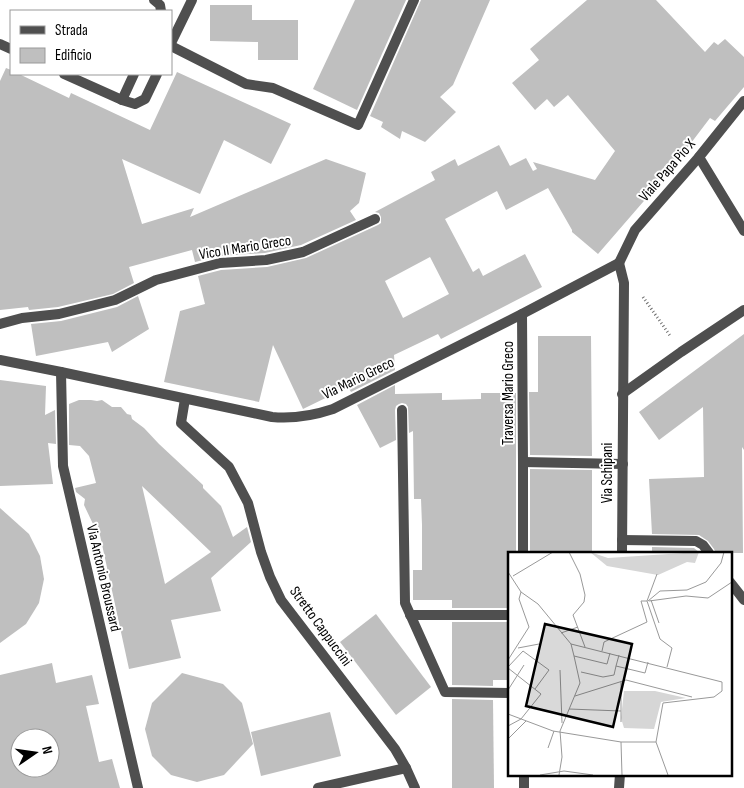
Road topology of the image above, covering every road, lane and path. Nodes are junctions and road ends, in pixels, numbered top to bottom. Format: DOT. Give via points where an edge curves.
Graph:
graph roads {
  1 [pos="154,0"];
  2 [pos="192,0"];
  3 [pos="414,0"];
  4 [pos="161,10"];
  5 [pos="172,43"];
  6 [pos="172,46"];
  7 [pos="66,75"];
  8 [pos="134,75"];
  9 [pos="157,75"];
  10 [pos="122,100"];
  11 [pos="744,101"];
  12 [pos="699,157"];
  13 [pos="375,219"];
  14 [pos="744,231"];
  15 [pos="619,263"];
  16 [pos="640,293"];
  17 [pos="744,310"];
  18 [pos="522,314"];
  19 [pos="0,324"];
  20 [pos="681,352"];
  21 [pos="0,360"];
  22 [pos="61,372"];
  23 [pos="622,394"];
  24 [pos="185,398"];
  25 [pos="402,410"];
  26 [pos="524,462"];
  27 [pos="622,464"];
  28 [pos="622,540"];
  29 [pos="523,552"];
  30 [pos="622,552"];
  31 [pos="708,552"];
  32 [pos="732,585"];
  33 [pos="744,600"];
  34 [pos="508,614"];
  35 [pos="410,615"];
  36 [pos="508,693"];
  37 [pos="406,768"];
  38 [pos="138,788"];
  39 [pos="318,788"];
  40 [pos="416,788"];
  1 -- 4 [label="street"];
  2 -- 5 [label="street"];
  3 -- 6 [label="street" via="358,125 273,88 246,84"];
  7 -- 10 [label="street"];
  8 -- 10 [label="street"];
  9 -- 10 [label="street" via="145,99 135,104"];
  11 -- 12 [label="street, Viale Papa Pio X"];
  12 -- 14 [label="street"];
  12 -- 15 [label="street, Viale Papa Pio X" via="635,230"];
  13 -- 19 [label="street, Vico II Mario Greco" via="303,252 266,260 220,263 156,280 115,300"];
  15 -- 18 [label="street, Via Mario Greco"];
  15 -- 23 [label="street, Via Schipani" via="624,283"];
  16 -- 20 [label="path"];
  17 -- 20 [label="street"];
  18 -- 24 [label="street, Via Mario Greco" via="332,409 303,417 279,417"];
  18 -- 26 [label="street, Traversa Mario Greco"];
  20 -- 23 [label="street"];
  21 -- 22 [label="street, Via Mario Greco"];
  22 -- 24 [label="street, Via Mario Greco"];
  22 -- 38 [label="street, Via Antonio Broussard" via="63,466"];
  23 -- 27 [label="street, Via Schipani"];
  24 -- 37 [label="street, Stretto Cappuccini" via="181,423 232,472 248,503 261,552 281,600"];
  25 -- 35 [label="street" via="405,603"];
  26 -- 27 [label="street, Traversa Mario Greco"];
  26 -- 29 [label="street"];
  27 -- 28 [label="street, Via Schipani"];
  28 -- 30 [label="street, Via Schipani"];
  28 -- 31 [label="street" via="696,541"];
  32 -- 33 [label="street"];
  34 -- 35 [label="street"];
  35 -- 36 [label="street" via="445,692"];
  37 -- 39 [label="street"];
  37 -- 40 [label="street, Stretto Cappuccini"];
}
